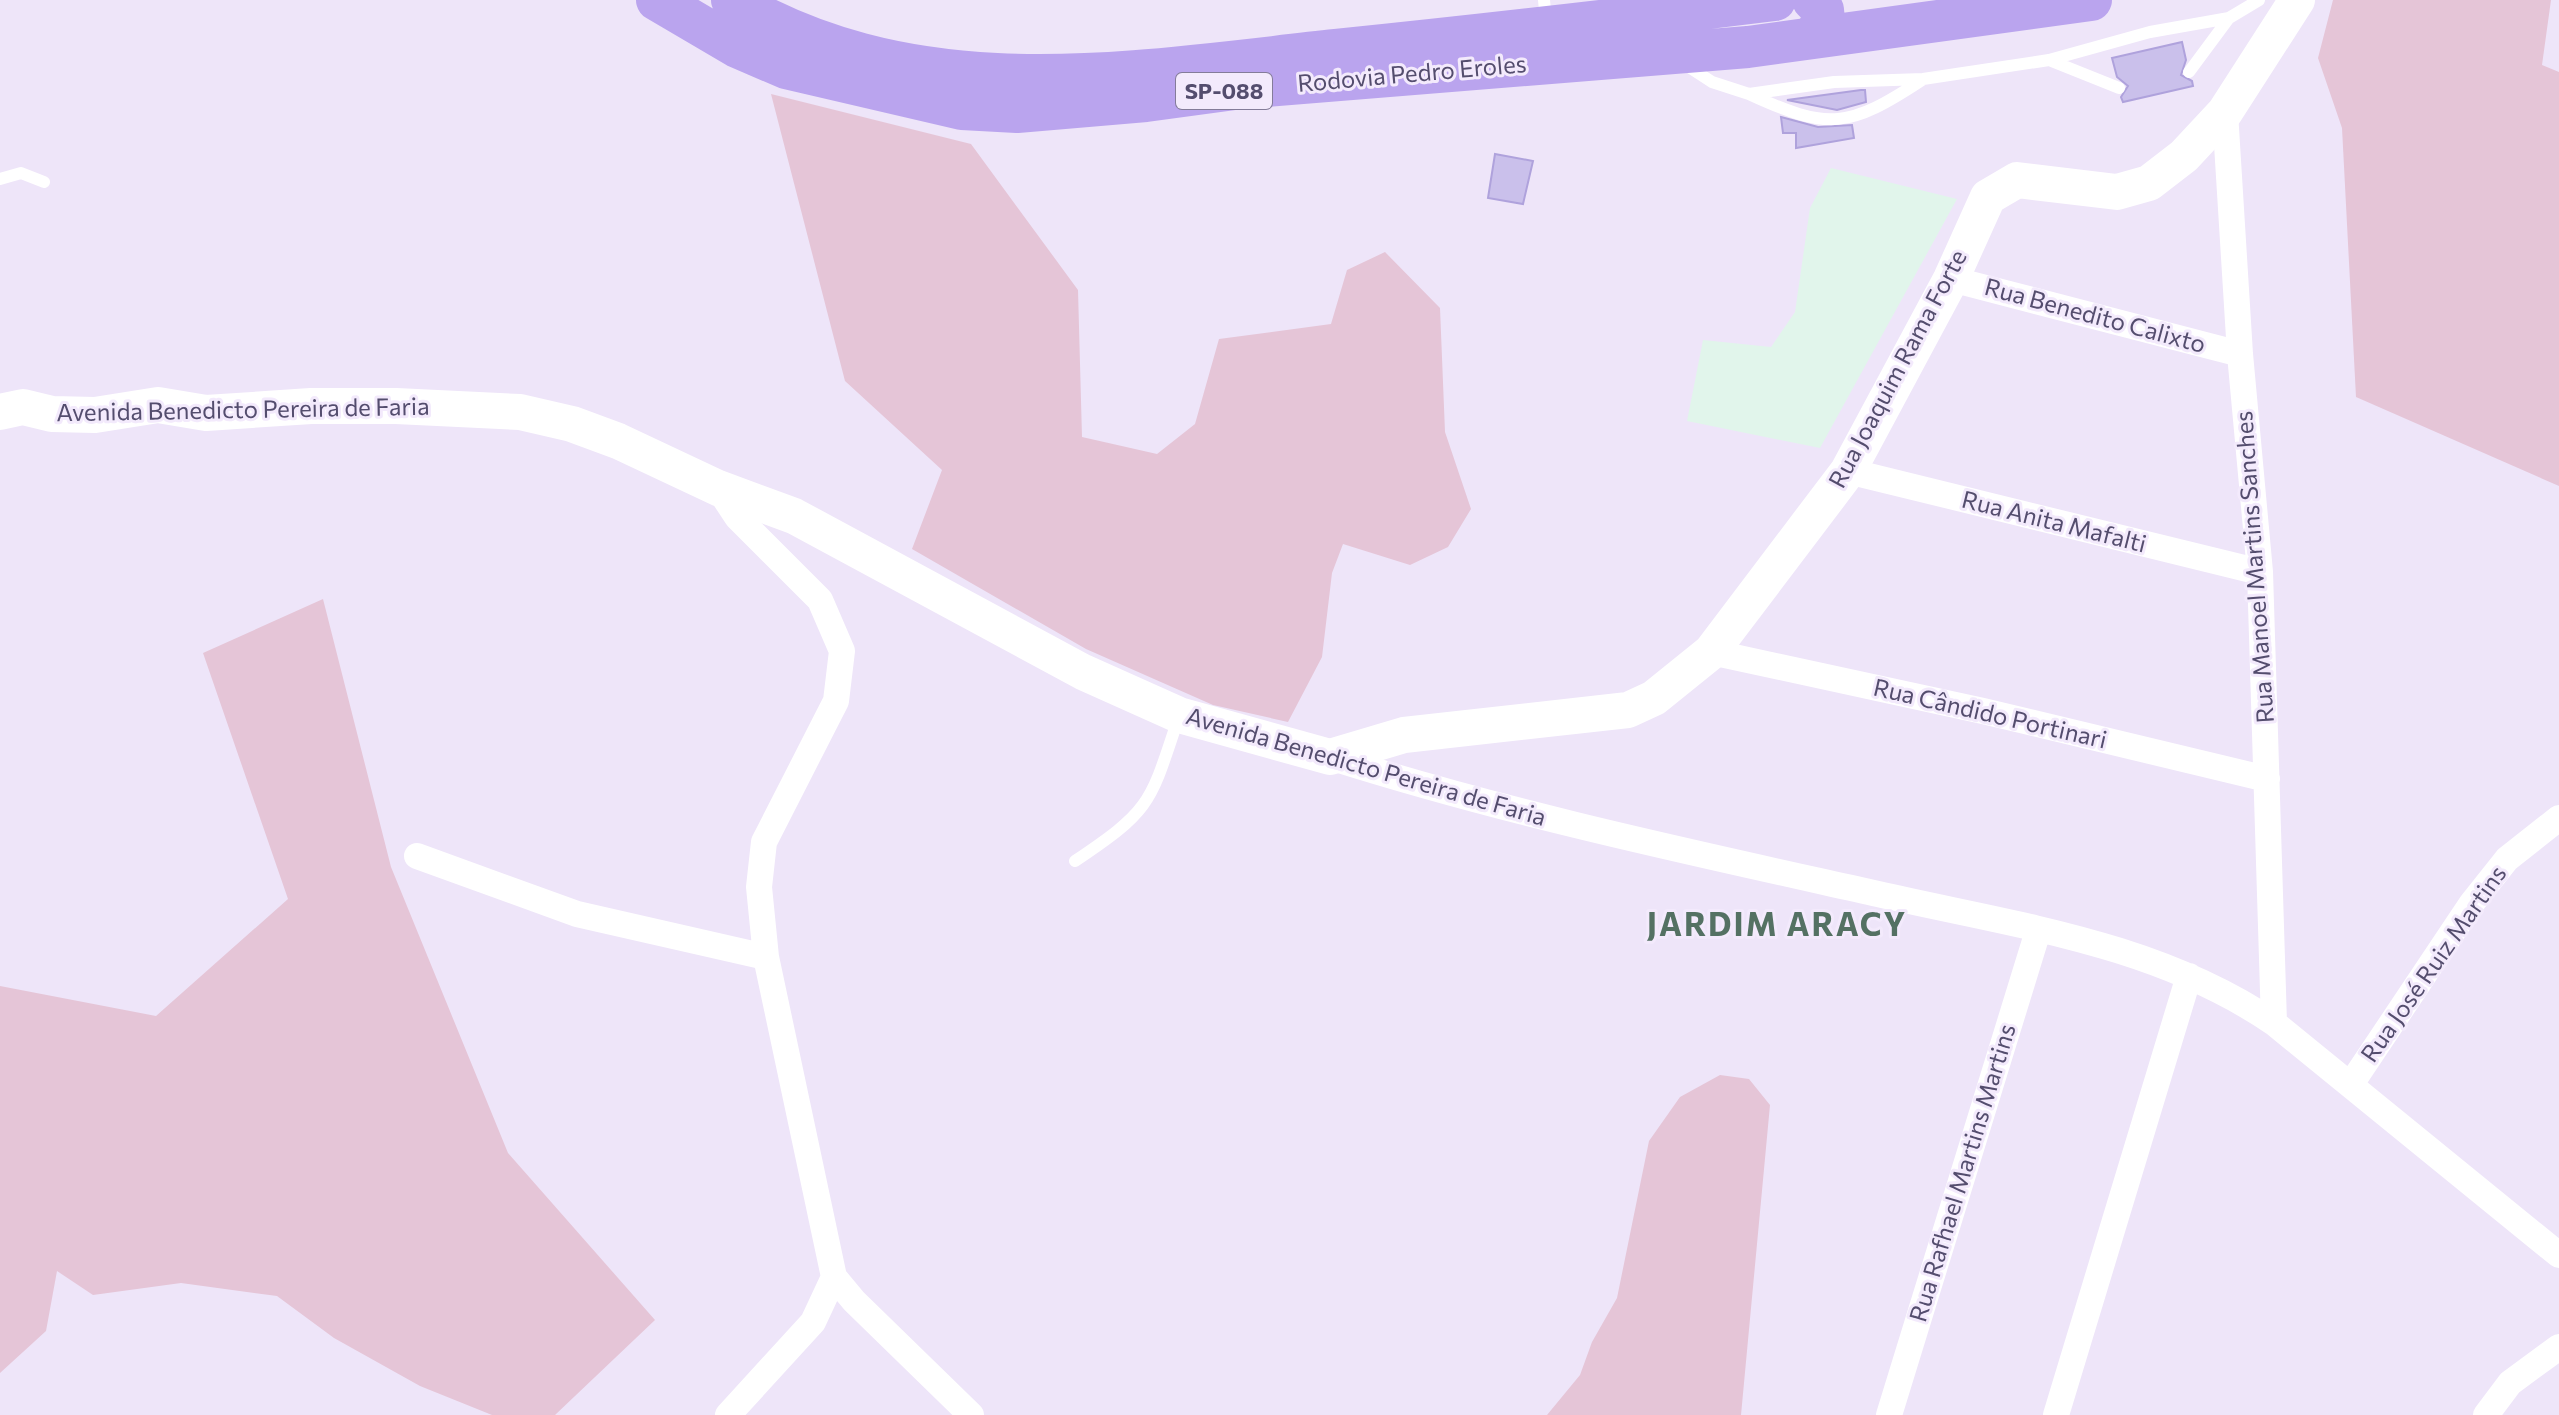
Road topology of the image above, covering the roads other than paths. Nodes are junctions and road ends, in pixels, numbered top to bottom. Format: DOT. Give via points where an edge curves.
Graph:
graph roads {
  1 [pos="657,0"];
  2 [pos="732,0"];
  3 [pos="1775,0"];
  4 [pos="2091,0"];
  5 [pos="2259,0"];
  6 [pos="2297,0"];
  7 [pos="1545,14"];
  8 [pos="2229,18"];
  9 [pos="1812,19"];
  10 [pos="1655,23"];
  11 [pos="2049,60"];
  12 [pos="2189,72"];
  13 [pos="1923,79"];
  14 [pos="2119,88"];
  15 [pos="1749,94"];
  16 [pos="2225,112"];
  17 [pos="0,179"];
  18 [pos="44,182"];
  19 [pos="1951,279"];
  20 [pos="2240,354"];
  21 [pos="8,405"];
  22 [pos="1848,471"];
  23 [pos="718,488"];
  24 [pos="2260,572"];
  25 [pos="1711,652"];
  26 [pos="1179,715"];
  27 [pos="1330,757"];
  28 [pos="2267,779"];
  29 [pos="2559,818"];
  30 [pos="417,856"];
  31 [pos="1075,861"];
  32 [pos="2038,931"];
  33 [pos="766,957"];
  34 [pos="2189,976"];
  35 [pos="2274,1023"];
  36 [pos="2351,1084"];
  37 [pos="2559,1255"];
  38 [pos="834,1277"];
  39 [pos="2559,1347"];
  40 [pos="728,1415"];
  41 [pos="971,1415"];
  42 [pos="1889,1415"];
  43 [pos="2056,1415"];
  44 [pos="2486,1415"];
  1 -- 10 [label="highway, Rodovia Pedro Eroles / SP-088" via="737,47 786,68 962,109 1003,112 1242,88"];
  2 -- 7 [label="highway, Rodovia Pedro Eroles / SP-088" via="822,45 908,65 1019,76 1083,77"];
  3 -- 10 [label="highway, Rodovia Pedro Eroles / SP-088"];
  4 -- 9 [label="highway, Rodovia Pedro Eroles / SP-088"];
  5 -- 8 [label="lane"];
  6 -- 16 [label="main road, Rua Joaquim Rama Forte"];
  7 -- 10 [label="highway, Rodovia Pedro Eroles / SP-088"];
  8 -- 11 [label="lane" via="2150,32"];
  8 -- 12 [label="lane"];
  9 -- 10 [label="highway, Rodovia Pedro Eroles / SP-088"];
  10 -- 15 [label="lane" via="1712,82"];
  11 -- 13 [label="lane"];
  11 -- 14 [label="lane"];
  13 -- 15 [label="lane" via="1834,82"];
  13 -- 15 [label="lane" via="1878,109 1833,121 1795,116"];
  16 -- 19 [label="main road, Rua Joaquim Rama Forte" via="2184,156 2149,183 2117,192 2017,180 2003,186 1988,197"];
  16 -- 20 [label="street, Rua Manoel Martins Sanches"];
  17 -- 18 [label="lane" via="21,173"];
  19 -- 20 [label="street, Rua Benedito Calixto"];
  19 -- 22 [label="main road, Rua Joaquim Rama Forte"];
  20 -- 24 [label="street, Rua Manoel Martins Sanches"];
  21 -- 23 [label="main road, Avenida Benedicto Pereira de Faria" via="95,415 158,405 206,413 311,406 520,412 618,441"];
  22 -- 24 [label="street, Rua Anita Mafalti"];
  22 -- 25 [label="main road, Rua Joaquim Rama Forte"];
  23 -- 26 [label="main road, Avenida Benedicto Pereira de Faria" via="794,516 1083,672"];
  23 -- 33 [label="street" via="737,517 820,600 842,651 836,701 764,842 759,887"];
  24 -- 28 [label="street, Rua Manoel Martins Sanches"];
  25 -- 27 [label="main road, Rua Joaquim Rama Forte" via="1654,698 1628,710 1404,735"];
  25 -- 28 [label="street, Rua Cândido Portinari"];
  26 -- 27 [label="main road, Avenida Benedicto Pereira de Faria"];
  26 -- 31 [label="lane" via="1142,811"];
  27 -- 32 [label="street, Avenida Benedicto Pereira de Faria" via="1496,805"];
  28 -- 35 [label="street, Rua Manoel Martins Sanches"];
  29 -- 36 [label="street, Rua José Ruiz Martins" via="2507,859 2472,903"];
  30 -- 33 [label="street" via="577,914"];
  32 -- 34 [label="street, Avenida Benedicto Pereira de Faria" via="2109,947"];
  32 -- 42 [label="street, Rua Rafhael Martins Martins"];
  33 -- 38 [label="street"];
  34 -- 35 [label="street, Avenida Benedicto Pereira de Faria"];
  34 -- 43 [label="street"];
  35 -- 36 [label="street, Avenida Benedicto Pereira de Faria"];
  36 -- 37 [label="street, Avenida Benedicto Pereira de Faria"];
  38 -- 40 [label="street" via="813,1322"];
  38 -- 41 [label="street"];
  39 -- 44 [label="street" via="2510,1383"];
}
